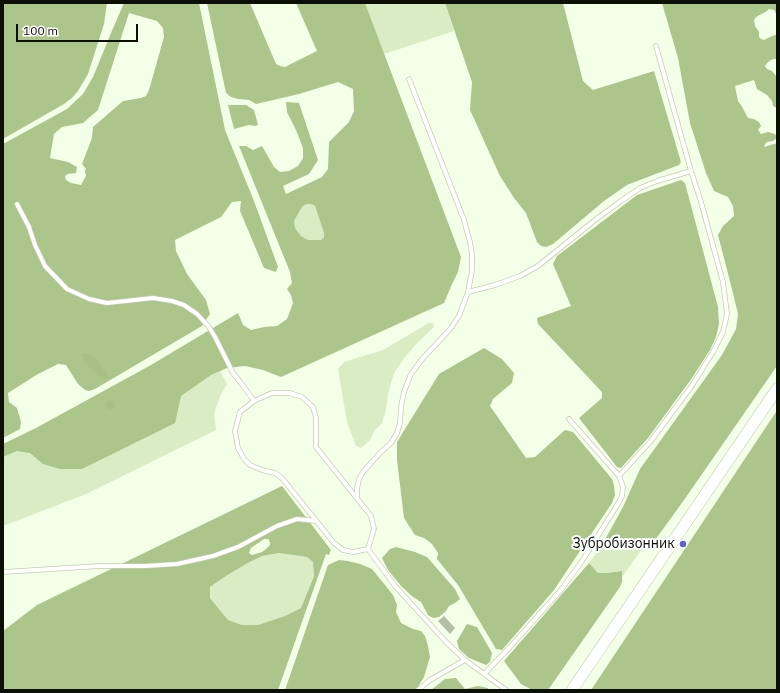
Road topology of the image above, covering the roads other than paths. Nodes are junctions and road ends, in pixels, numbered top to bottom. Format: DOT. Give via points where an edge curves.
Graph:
graph roads {
  1 [pos="656,46"];
  2 [pos="409,79"];
  3 [pos="691,171"];
  4 [pos="17,204"];
  5 [pos="468,292"];
  6 [pos="777,389"];
  7 [pos="254,401"];
  8 [pos="569,420"];
  9 [pos="619,476"];
  10 [pos="357,498"];
  11 [pos="316,521"];
  12 [pos="368,549"];
  13 [pos="3,572"];
  14 [pos="465,660"];
  15 [pos="484,674"];
  16 [pos="418,690"];
  17 [pos="506,690"];
  18 [pos="572,690"];
  1 -- 3 [label="lane"];
  2 -- 5 [label="lane" via="464,220 472,254"];
  3 -- 5 [label="lane" via="640,188 538,266 520,276"];
  3 -- 9 [label="lane" via="723,282 727,314 723,332 691,387 650,442"];
  4 -- 7 [label="lane" via="45,266 67,289 89,299 107,303 152,298 184,305 209,327 233,374"];
  5 -- 10 [label="lane" via="460,316 411,374 404,392 397,433 391,443 363,472 359,479"];
  6 -- 18 [label="main road"];
  7 -- 10 [label="lane" via="272,393 290,393 302,397 313,407 316,418 316,447"];
  7 -- 11 [label="lane" via="240,412 235,431 238,448 250,465 282,478"];
  8 -- 9 [label="lane"];
  9 -- 15 [label="lane" via="623,487 622,496 582,561 561,590"];
  10 -- 12 [label="lane" via="371,516 374,529"];
  11 -- 12 [label="lane" via="343,550 353,552"];
  11 -- 13 [label="lane" via="297,519 277,526 238,547 177,564"];
  12 -- 14 [label="lane" via="395,586"];
  14 -- 15 [label="lane"];
  14 -- 16 [label="lane"];
  15 -- 17 [label="lane"];
}
